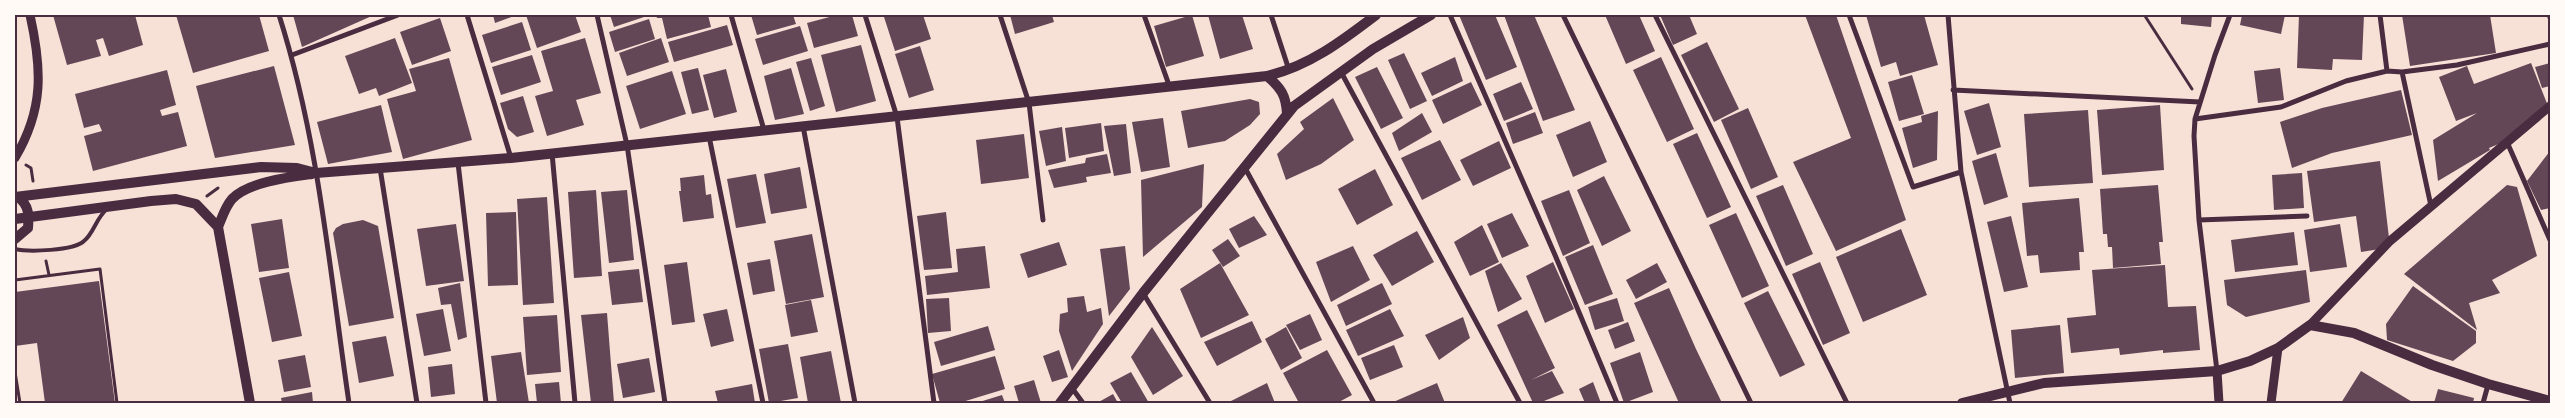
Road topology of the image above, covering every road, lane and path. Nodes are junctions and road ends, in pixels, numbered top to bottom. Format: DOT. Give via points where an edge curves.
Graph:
graph roads {
  1 [pos="30,15"];
  2 [pos="279,15"];
  3 [pos="398,15"];
  4 [pos="467,15"];
  5 [pos="598,15"];
  6 [pos="731,15"];
  7 [pos="865,15"];
  8 [pos="1000,15"];
  9 [pos="1144,15"];
  10 [pos="1271,15"];
  11 [pos="1376,15"];
  12 [pos="1431,15"];
  13 [pos="1450,15"];
  14 [pos="1563,15"];
  15 [pos="1655,15"];
  16 [pos="1849,15"];
  17 [pos="1948,15"];
  18 [pos="2230,15"];
  19 [pos="2380,15"];
  20 [pos="2145,16"];
  21 [pos="2550,44"];
  22 [pos="292,55"];
  23 [pos="1289,70"];
  24 [pos="2387,71"];
  25 [pos="1341,72"];
  26 [pos="2402,72"];
  27 [pos="1267,76"];
  28 [pos="1169,85"];
  29 [pos="1953,90"];
  30 [pos="2200,102"];
  31 [pos="1029,103"];
  32 [pos="2550,106"];
  33 [pos="1287,114"];
  34 [pos="896,117"];
  35 [pos="2195,119"];
  36 [pos="803,126"];
  37 [pos="764,130"];
  38 [pos="708,135"];
  39 [pos="2507,142"];
  40 [pos="627,145"];
  41 [pos="552,154"];
  42 [pos="511,158"];
  43 [pos="19,161"];
  44 [pos="458,162"];
  45 [pos="380,168"];
  46 [pos="1245,168"];
  47 [pos="1961,172"];
  48 [pos="316,173"];
  49 [pos="35,194"];
  50 [pos="16,197"];
  51 [pos="111,206"];
  52 [pos="2431,206"];
  53 [pos="2307,216"];
  54 [pos="29,218"];
  55 [pos="15,219"];
  56 [pos="1043,220"];
  57 [pos="2199,220"];
  58 [pos="218,227"];
  59 [pos="15,239"];
  60 [pos="2550,240"];
  61 [pos="15,249"];
  62 [pos="15,280"];
  63 [pos="1143,293"];
  64 [pos="2310,325"];
  65 [pos="2278,348"];
  66 [pos="2217,371"];
  67 [pos="15,372"];
  68 [pos="2488,384"];
  69 [pos="1072,388"];
  70 [pos="2008,391"];
  71 [pos="1986,400"];
  72 [pos="2550,401"];
  73 [pos="20,403"];
  74 [pos="117,403"];
  75 [pos="250,403"];
  76 [pos="349,403"];
  77 [pos="417,403"];
  78 [pos="486,403"];
  79 [pos="575,403"];
  80 [pos="666,403"];
  81 [pos="763,403"];
  82 [pos="855,403"];
  83 [pos="934,403"];
  84 [pos="1060,403"];
  85 [pos="1083,403"];
  86 [pos="1210,403"];
  87 [pos="1374,403"];
  88 [pos="1520,403"];
  89 [pos="1617,403"];
  90 [pos="1751,403"];
  91 [pos="1847,403"];
  92 [pos="1962,403"];
  93 [pos="2010,403"];
  94 [pos="2219,403"];
  95 [pos="2271,403"];
  96 [pos="2484,403"];
  1 -- 43 [label="street" via="38,52 39,85 35,113"];
  2 -- 22 [label="street"];
  3 -- 22 [label="street"];
  4 -- 42 [label="street"];
  5 -- 40 [label="street"];
  6 -- 37 [label="street"];
  7 -- 34 [label="street"];
  8 -- 31 [label="street"];
  9 -- 28 [label="street"];
  10 -- 23 [label="street"];
  11 -- 23 [label="main road" via="1329,50"];
  12 -- 25 [label="main road"];
  13 -- 89 [label="street"];
  14 -- 90 [label="street"];
  15 -- 91 [label="street"];
  16 -- 47 [label="street" via="1913,187"];
  17 -- 29 [label="street"];
  18 -- 30 [label="street"];
  19 -- 24 [label="street"];
  20 -- 30 [label="path"];
  21 -- 26 [label="street" via="2456,65"];
  22 -- 48 [label="street"];
  23 -- 27 [label="main road"];
  24 -- 26 [label="street"];
  24 -- 35 [label="street" via="2346,81 2282,107"];
  25 -- 33 [label="main road"];
  25 -- 88 [label="street"];
  26 -- 52 [label="street"];
  27 -- 28 [label="main road"];
  27 -- 33 [label="main road" via="1280,87 1286,98"];
  28 -- 31 [label="main road"];
  29 -- 30 [label="street"];
  29 -- 47 [label="street"];
  30 -- 35 [label="street"];
  31 -- 34 [label="main road"];
  31 -- 56 [label="street"];
  32 -- 39 [label="street"];
  33 -- 46 [label="main road"];
  34 -- 36 [label="main road"];
  34 -- 83 [label="street"];
  35 -- 57 [label="street"];
  36 -- 37 [label="main road"];
  36 -- 82 [label="street"];
  37 -- 38 [label="main road"];
  38 -- 40 [label="main road"];
  38 -- 81 [label="street"];
  39 -- 52 [label="street"];
  39 -- 60 [label="street"];
  40 -- 41 [label="main road"];
  40 -- 80 [label="street"];
  41 -- 42 [label="main road"];
  41 -- 79 [label="street"];
  42 -- 44 [label="main road"];
  43 -- 49 [label="path" via="31,168"];
  44 -- 45 [label="main road"];
  44 -- 78 [label="street"];
  45 -- 48 [label="main road"];
  45 -- 77 [label="street"];
  46 -- 63 [label="main road"];
  46 -- 87 [label="street"];
  47 -- 70 [label="street"];
  48 -- 49 [label="main road" via="297,168 261,167"];
  48 -- 58 [label="main road" via="245,190 233,199"];
  48 -- 76 [label="street"];
  49 -- 50 [label="main road"];
  50 -- 54 [label="main road" via="24,201"];
  51 -- 54 [label="main road"];
  51 -- 58 [label="main road" via="151,200 187,201 196,204"];
  51 -- 61 [label="lane" via="99,217 84,242 27,252"];
  52 -- 64 [label="street" via="2390,242"];
  53 -- 57 [label="street"];
  54 -- 55 [label="main road"];
  54 -- 59 [label="main road" via="28,228"];
  57 -- 66 [label="street"];
  58 -- 75 [label="main road"];
  62 -- 74 [label="path" via="100,269"];
  63 -- 69 [label="main road"];
  63 -- 86 [label="street"];
  64 -- 65 [label="main road"];
  64 -- 68 [label="main road" via="2354,333"];
  65 -- 66 [label="main road"];
  65 -- 95 [label="street"];
  66 -- 70 [label="main road" via="2044,383"];
  66 -- 94 [label="street"];
  67 -- 73 [label="path"];
  68 -- 72 [label="main road"];
  68 -- 96 [label="street"];
  69 -- 84 [label="main road"];
  69 -- 85 [label="street"];
  70 -- 71 [label="main road"];
  70 -- 93 [label="street"];
  71 -- 92 [label="main road"];
}
